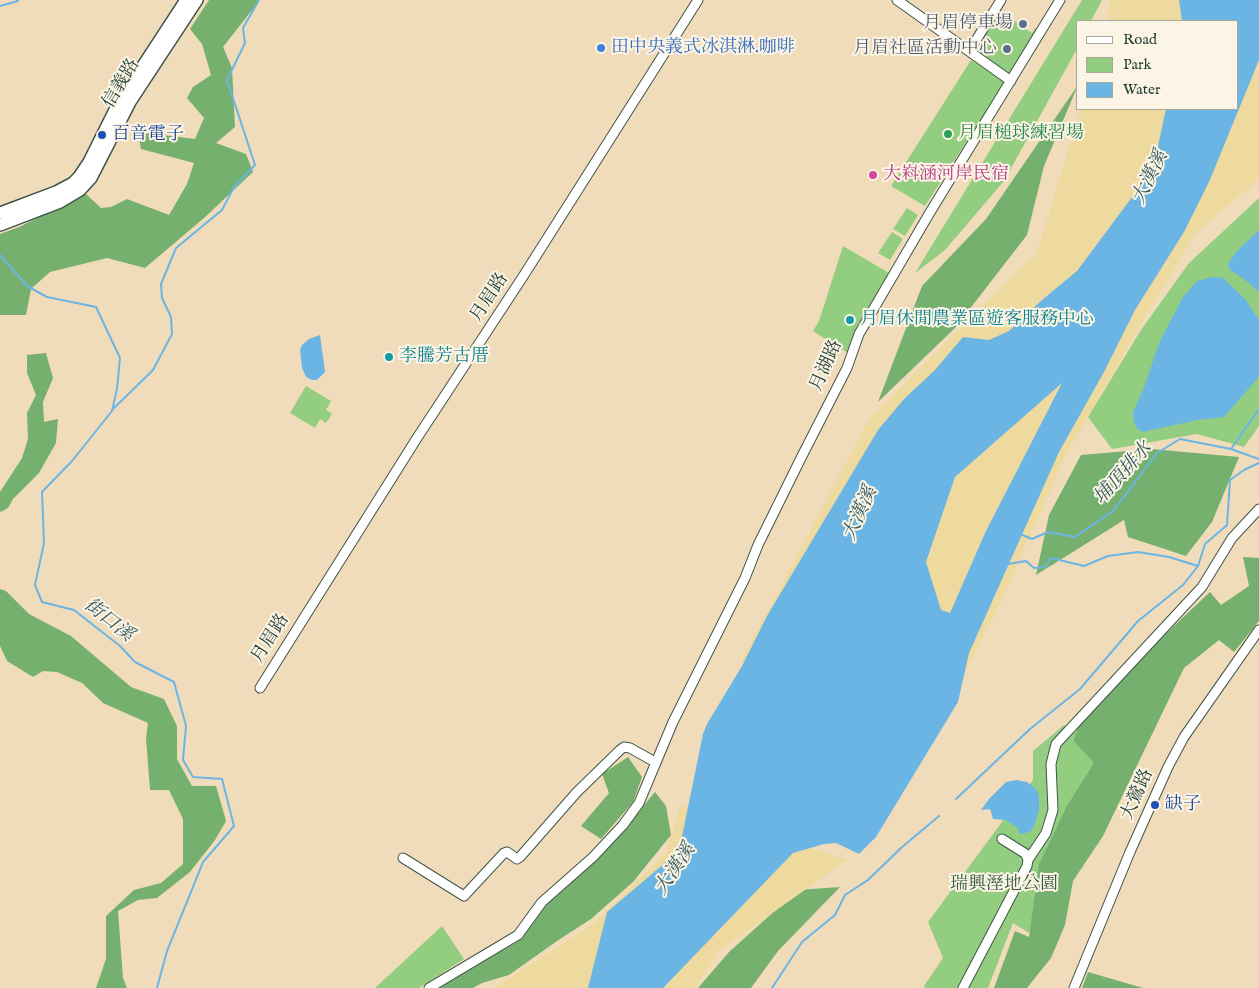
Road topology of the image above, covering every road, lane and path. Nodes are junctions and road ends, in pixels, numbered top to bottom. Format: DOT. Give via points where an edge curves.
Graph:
graph roads {
  1 [pos="186,0"];
  2 [pos="197,0"];
  3 [pos="698,0"];
  4 [pos="897,0"];
  5 [pos="1002,0"];
  6 [pos="1060,0"];
  7 [pos="970,50"];
  8 [pos="1011,81"];
  9 [pos="121,108"];
  10 [pos="0,213"];
  11 [pos="0,225"];
  12 [pos="1259,509"];
  13 [pos="1259,630"];
  14 [pos="260,688"];
  15 [pos="655,762"];
  16 [pos="1002,839"];
  17 [pos="404,858"];
  18 [pos="1028,860"];
  19 [pos="429,988"];
  20 [pos="963,988"];
  21 [pos="1074,988"];
  1 -- 9 [label="main road, 信義路"];
  2 -- 9 [label="main road, 信義路"];
  3 -- 14 [label="street, 月眉路"];
  4 -- 7 [label="street"];
  5 -- 7 [label="street"];
  6 -- 8 [label="street, 月湖路"];
  7 -- 8 [label="street"];
  8 -- 15 [label="street, 月湖路" via="928,214 859,334 847,368"];
  9 -- 10 [label="main road, 信義路" via="90,162 73,183"];
  9 -- 11 [label="main road, 信義路" via="91,178 80,190 60,202"];
  12 -- 18 [label="street" via="1232,538 1202,587 1056,744 1051,764 1053,810 1046,833"];
  13 -- 21 [label="street, 大鶯路" via="1184,737 1168,767"];
  15 -- 17 [label="street" via="624,747 577,792 520,857 517,859 504,853 464,896"];
  15 -- 19 [label="street, 月湖路" via="639,803 623,825 593,857 542,902 518,935"];
  16 -- 18 [label="street" via="1026,854"];
  18 -- 20 [label="street"];
}
